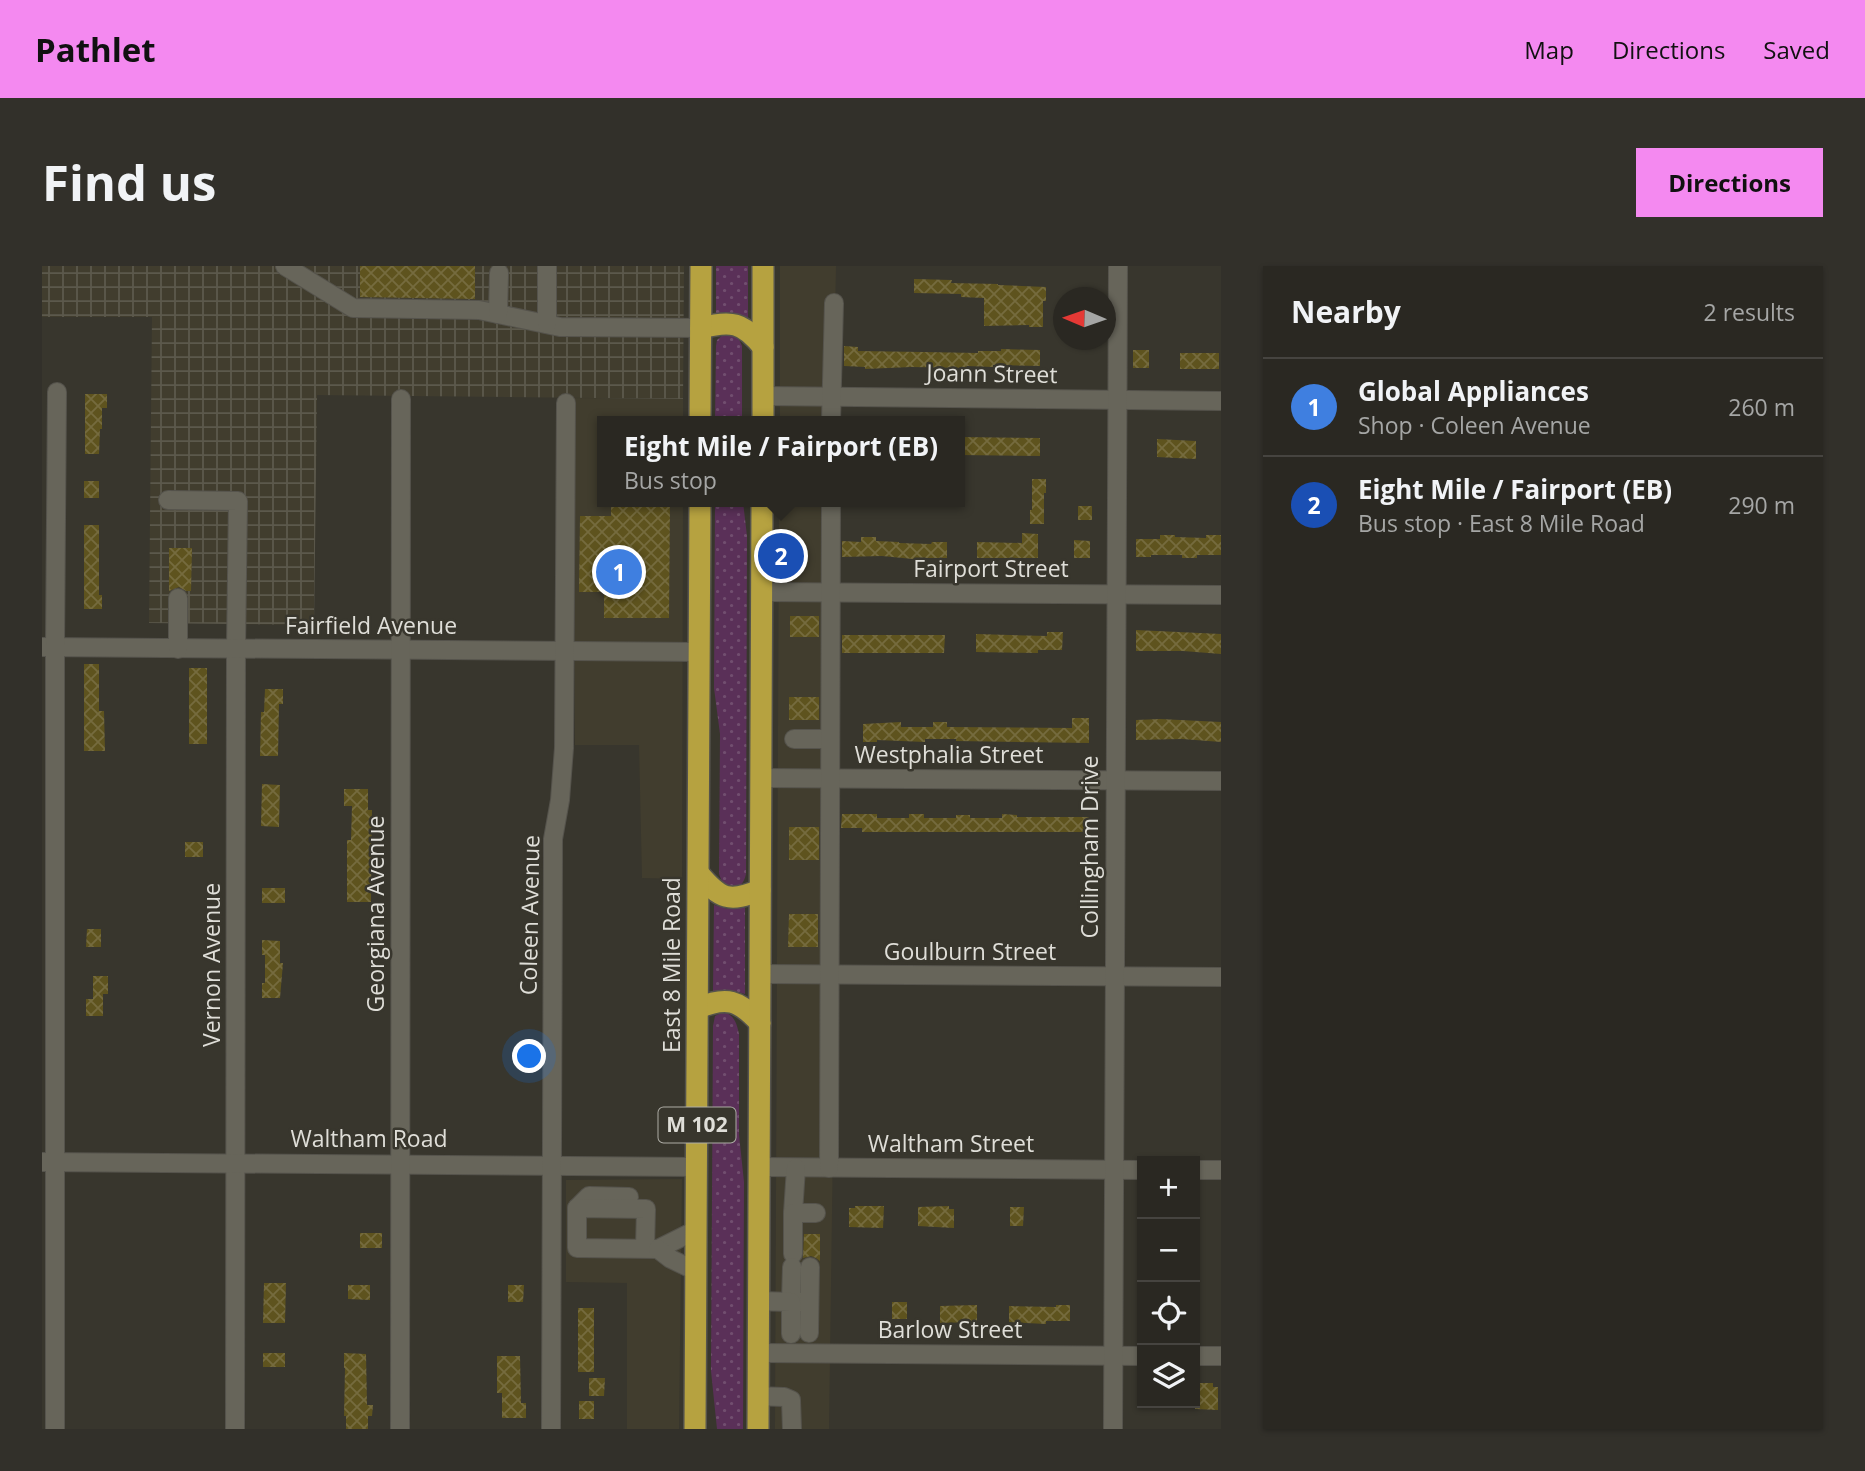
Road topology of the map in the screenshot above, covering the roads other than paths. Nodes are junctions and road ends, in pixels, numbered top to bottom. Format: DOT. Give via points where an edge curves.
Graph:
graph roads {
  1 [pos="285,266"];
  2 [pos="548,266"];
  3 [pos="701,266"];
  4 [pos="763,266"];
  5 [pos="1118,266"];
  6 [pos="499,273"];
  7 [pos="834,303"];
  8 [pos="498,314"];
  9 [pos="547,324"];
  10 [pos="701,328"];
  11 [pos="763,347"];
  12 [pos="57,393"];
  13 [pos="763,396"];
  14 [pos="831,397"];
  15 [pos="401,399"];
  16 [pos="1118,400"];
  17 [pos="1221,401"];
  18 [pos="566,403"];
  19 [pos="700,416"];
  20 [pos="762,416"];
  21 [pos="831,416"];
  22 [pos="168,500"];
  23 [pos="700,507"];
  24 [pos="762,507"];
  25 [pos="831,507"];
  26 [pos="762,592"];
  27 [pos="830,593"];
  28 [pos="1116,594"];
  29 [pos="1221,595"];
  30 [pos="178,598"];
  31 [pos="49,647"];
  32 [pos="178,649"];
  33 [pos="236,649"];
  34 [pos="401,651"];
  35 [pos="564,651"];
  36 [pos="699,652"];
  37 [pos="794,739"];
  38 [pos="829,739"];
  39 [pos="761,778"];
  40 [pos="829,779"];
  41 [pos="1115,781"];
  42 [pos="1221,781"];
  43 [pos="699,874"];
  44 [pos="761,890"];
  45 [pos="760,974"];
  46 [pos="830,976"];
  47 [pos="1115,976"];
  48 [pos="1221,977"];
  49 [pos="698,1008"];
  50 [pos="760,1023"];
  51 [pos="49,1162"];
  52 [pos="236,1163"];
  53 [pos="400,1164"];
  54 [pos="552,1166"];
  55 [pos="696,1167"];
  56 [pos="759,1167"];
  57 [pos="796,1168"];
  58 [pos="829,1168"];
  59 [pos="1114,1170"];
  60 [pos="1137,1170"];
  61 [pos="1200,1170"];
  62 [pos="1221,1170"];
  63 [pos="793,1213"];
  64 [pos="816,1213"];
  65 [pos="696,1230"];
  66 [pos="651,1249"];
  67 [pos="696,1271"];
  68 [pos="758,1301"];
  69 [pos="800,1302"];
  70 [pos="809,1333"];
  71 [pos="791,1334"];
  72 [pos="758,1353"];
  73 [pos="1113,1356"];
  74 [pos="1137,1356"];
  75 [pos="1200,1356"];
  76 [pos="1221,1356"];
  77 [pos="758,1396"];
  78 [pos="55,1429"];
  79 [pos="235,1429"];
  80 [pos="400,1429"];
  81 [pos="551,1429"];
  82 [pos="695,1429"];
  83 [pos="758,1429"];
  84 [pos="792,1429"];
  85 [pos="1113,1429"];
  1 -- 8 [label="street" via="353,308"];
  2 -- 9 [label="street"];
  3 -- 10 [label="highway"];
  4 -- 11 [label="highway"];
  5 -- 16 [label="street, Collingham Drive"];
  6 -- 8 [label="street"];
  7 -- 14 [label="street"];
  8 -- 9 [label="street"];
  9 -- 10 [label="street" via="594,329"];
  10 -- 11 [label="highway" via="737,325"];
  10 -- 19 [label="highway"];
  11 -- 13 [label="highway"];
  12 -- 31 [label="street"];
  13 -- 14 [label="street, Joann Street"];
  13 -- 20 [label="highway"];
  14 -- 16 [label="street, Joann Street"];
  14 -- 21 [label="street"];
  15 -- 34 [label="street, Georgiana Avenue"];
  16 -- 17 [label="street, Joann Street"];
  16 -- 28 [label="street, Collingham Drive"];
  18 -- 35 [label="street, Coleen Avenue"];
  22 -- 33 [label="street, Vernon Avenue" via="239,501"];
  23 -- 36 [label="highway, East 8 Mile Road / M 102"];
  24 -- 26 [label="highway, M 102"];
  25 -- 27 [label="street"];
  26 -- 27 [label="street, Fairport Street"];
  26 -- 39 [label="highway, M 102"];
  27 -- 28 [label="street, Fairport Street"];
  27 -- 38 [label="street"];
  28 -- 29 [label="street, Fairport Street"];
  28 -- 41 [label="street, Collingham Drive"];
  30 -- 32 [label="street"];
  31 -- 32 [label="street, Fairfield Avenue"];
  31 -- 51 [label="street"];
  32 -- 33 [label="street, Fairfield Avenue"];
  33 -- 34 [label="street, Fairfield Avenue"];
  33 -- 52 [label="street, Vernon Avenue"];
  34 -- 35 [label="street, Fairfield Avenue"];
  34 -- 53 [label="street, Georgiana Avenue"];
  35 -- 36 [label="street, Fairfield Avenue"];
  35 -- 54 [label="street, Coleen Avenue" via="564,748 553,839"];
  36 -- 43 [label="highway, East 8 Mile Road / M 102"];
  37 -- 38 [label="street"];
  38 -- 40 [label="street"];
  39 -- 40 [label="street, Westphalia Street"];
  39 -- 44 [label="highway, M 102"];
  40 -- 41 [label="street, Westphalia Street"];
  40 -- 46 [label="street"];
  41 -- 42 [label="street, Westphalia Street"];
  41 -- 47 [label="street, Collingham Drive"];
  43 -- 44 [label="highway" via="726,897"];
  43 -- 49 [label="highway, East 8 Mile Road / M 102"];
  44 -- 45 [label="highway, M 102"];
  45 -- 46 [label="street, Goulburn Street"];
  45 -- 50 [label="highway, M 102"];
  46 -- 47 [label="street, Goulburn Street"];
  46 -- 58 [label="street"];
  47 -- 48 [label="street, Goulburn Street"];
  47 -- 59 [label="street, Collingham Drive"];
  49 -- 50 [label="highway" via="733,1002"];
  49 -- 55 [label="highway, East 8 Mile Road / M 102"];
  50 -- 56 [label="highway, M 102"];
  51 -- 52 [label="street, Waltham Road"];
  51 -- 78 [label="street"];
  52 -- 53 [label="street, Waltham Road"];
  52 -- 79 [label="street, Vernon Avenue"];
  53 -- 54 [label="street, Waltham Road"];
  53 -- 80 [label="street, Georgiana Avenue"];
  54 -- 55 [label="street, Waltham Road"];
  54 -- 81 [label="street, Coleen Avenue"];
  55 -- 65 [label="highway, East 8 Mile Road / M 102"];
  56 -- 57 [label="street, Waltham Street"];
  56 -- 68 [label="highway, M 102"];
  57 -- 58 [label="street, Waltham Street"];
  57 -- 63 [label="street"];
  58 -- 59 [label="street, Waltham Street"];
  59 -- 60 [label="street, Waltham Street"];
  59 -- 73 [label="street, Collingham Drive"];
  61 -- 62 [label="street"];
  63 -- 64 [label="street"];
  63 -- 69 [label="street"];
  65 -- 66 [label="street"];
  65 -- 67 [label="highway, East 8 Mile Road / M 102"];
  66 -- 66 [label="street" via="646,1209 577,1208 577,1248"];
  66 -- 67 [label="street"];
  67 -- 82 [label="highway, East 8 Mile Road / M 102"];
  68 -- 69 [label="street"];
  68 -- 72 [label="highway, M 102"];
  69 -- 70 [label="street"];
  69 -- 71 [label="street"];
  72 -- 73 [label="street, Barlow Street"];
  72 -- 77 [label="highway, M 102"];
  73 -- 74 [label="street, Barlow Street"];
  73 -- 85 [label="street, Collingham Drive"];
  75 -- 76 [label="street"];
  77 -- 83 [label="highway, M 102"];
  77 -- 84 [label="street" via="791,1400"];
}
